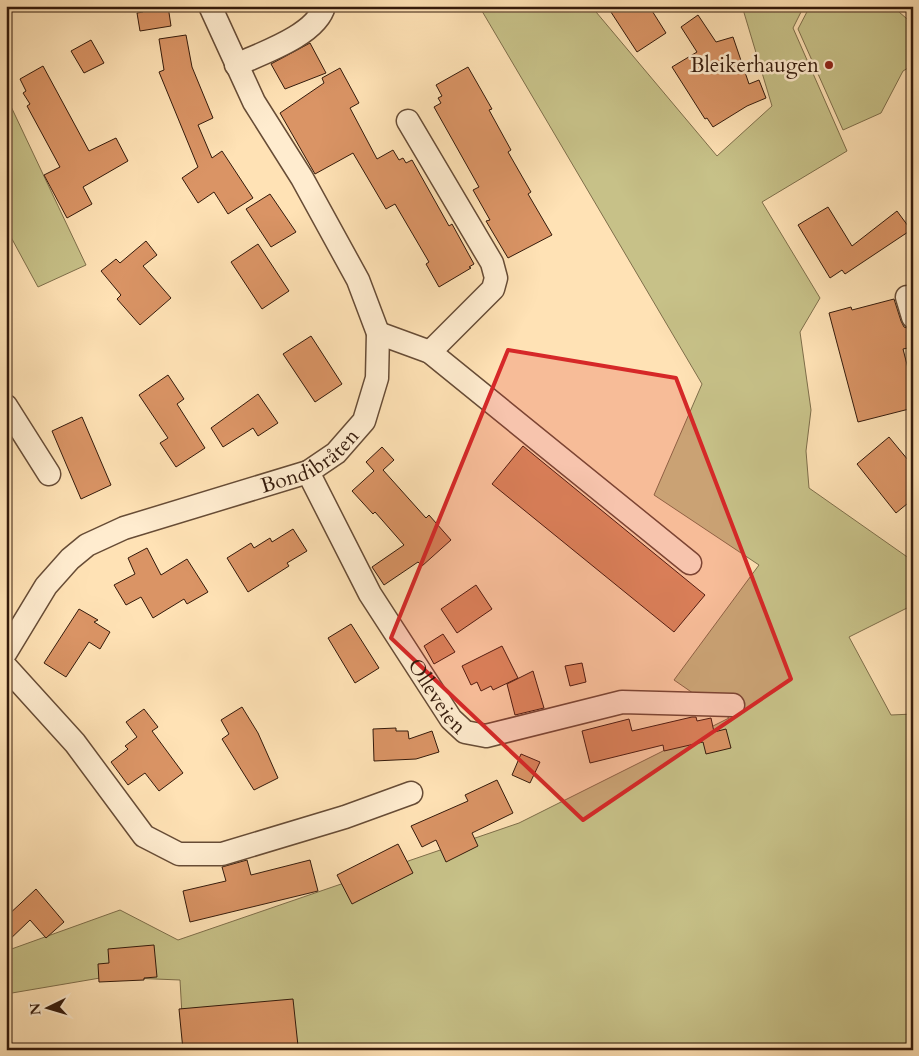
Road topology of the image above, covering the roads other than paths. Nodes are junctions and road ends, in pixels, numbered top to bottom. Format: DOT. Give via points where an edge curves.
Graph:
graph roads {
  1 [pos="324,6"];
  2 [pos="211,7"];
  3 [pos="236,65"];
  4 [pos="408,120"];
  5 [pos="378,333"];
  6 [pos="430,352"];
  7 [pos="6,406"];
  8 [pos="308,472"];
  9 [pos="48,474"];
  10 [pos="690,563"];
  11 [pos="6,652"];
  12 [pos="6,667"];
  13 [pos="733,705"];
  14 [pos="411,792"];
  1 -- 3 [label="street" via="319,18 308,28"];
  2 -- 3 [label="street, Bondibråten"];
  3 -- 5 [label="street, Bondibråten" via="254,102 302,178 358,280"];
  4 -- 6 [label="street" via="492,263 496,278 493,289"];
  5 -- 6 [label="street"];
  5 -- 8 [label="street, Bondibråten" via="376,378 364,421 336,453"];
  6 -- 10 [label="street"];
  7 -- 9 [label="street"];
  8 -- 11 [label="street, Bondibråten" via="124,528 87,545 46,586"];
  8 -- 13 [label="street, Olleveien" via="370,594 450,719 465,732 486,736 622,702"];
  12 -- 14 [label="street" via="75,743 144,836 179,854 222,854 345,817"];
}
